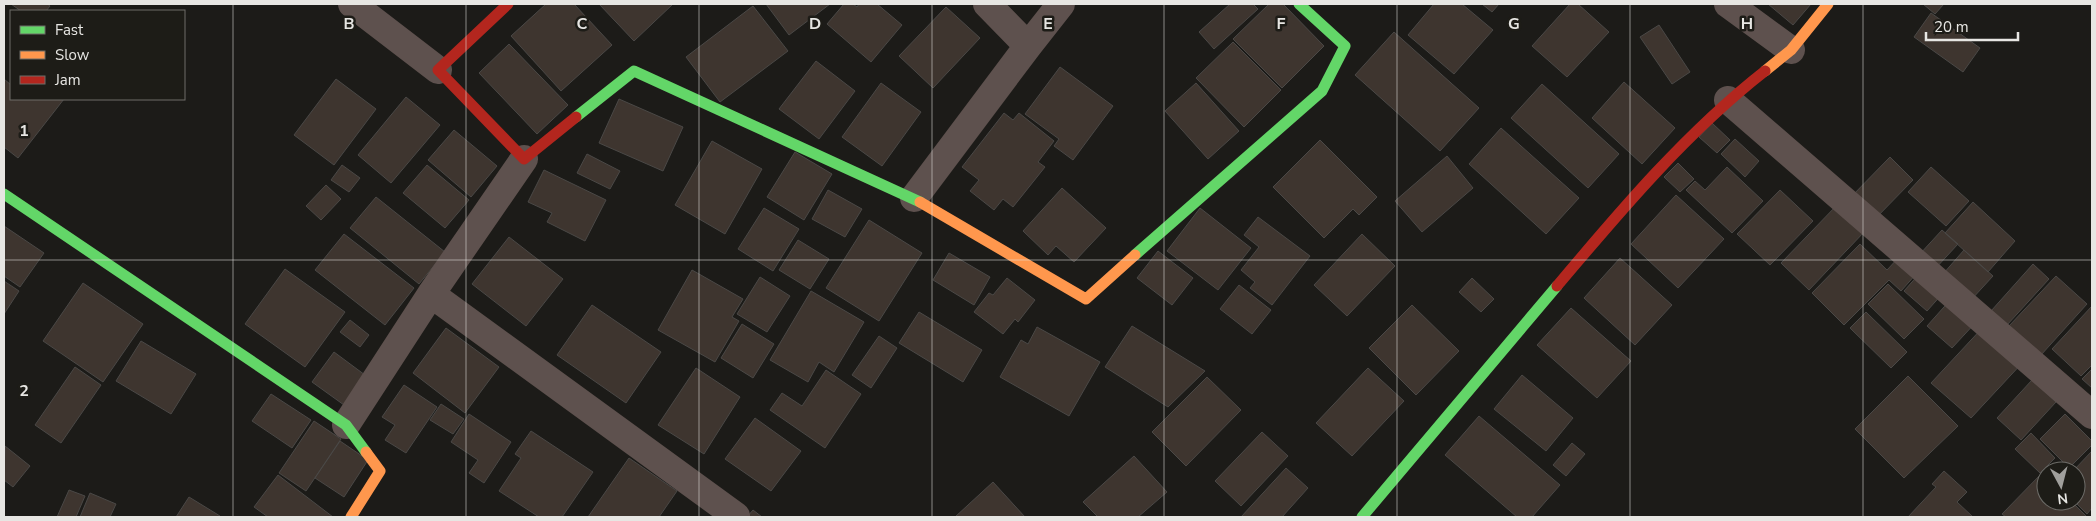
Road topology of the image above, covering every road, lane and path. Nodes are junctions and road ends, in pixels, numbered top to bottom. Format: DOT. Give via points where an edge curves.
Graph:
graph roads {
  1 [pos="352,4"];
  2 [pos="508,4"];
  3 [pos="986,4"];
  4 [pos="1061,4"];
  5 [pos="1299,4"];
  6 [pos="1728,4"];
  7 [pos="1828,4"];
  8 [pos="1028,46"];
  9 [pos="1792,50"];
  10 [pos="438,70"];
  11 [pos="1728,100"];
  12 [pos="524,159"];
  13 [pos="4,194"];
  14 [pos="914,198"];
  15 [pos="431,294"];
  16 [pos="2092,415"];
  17 [pos="346,425"];
  18 [pos="736,516"];
  19 [pos="351,517"];
  20 [pos="1362,517"];
  1 -- 10 [label="street"];
  2 -- 10 [label="street"];
  3 -- 8 [label="street"];
  4 -- 8 [label="street"];
  5 -- 14 [label="street" via="1345,46 1322,90 1086,299"];
  6 -- 9 [label="street"];
  7 -- 9 [label="street"];
  8 -- 14 [label="street"];
  9 -- 11 [label="street"];
  10 -- 12 [label="street"];
  11 -- 16 [label="street"];
  11 -- 20 [label="street" via="1622,209"];
  12 -- 14 [label="street" via="634,71"];
  12 -- 15 [label="street"];
  13 -- 17 [label="street"];
  15 -- 17 [label="street"];
  15 -- 18 [label="street"];
  17 -- 19 [label="street" via="380,471"];
}
